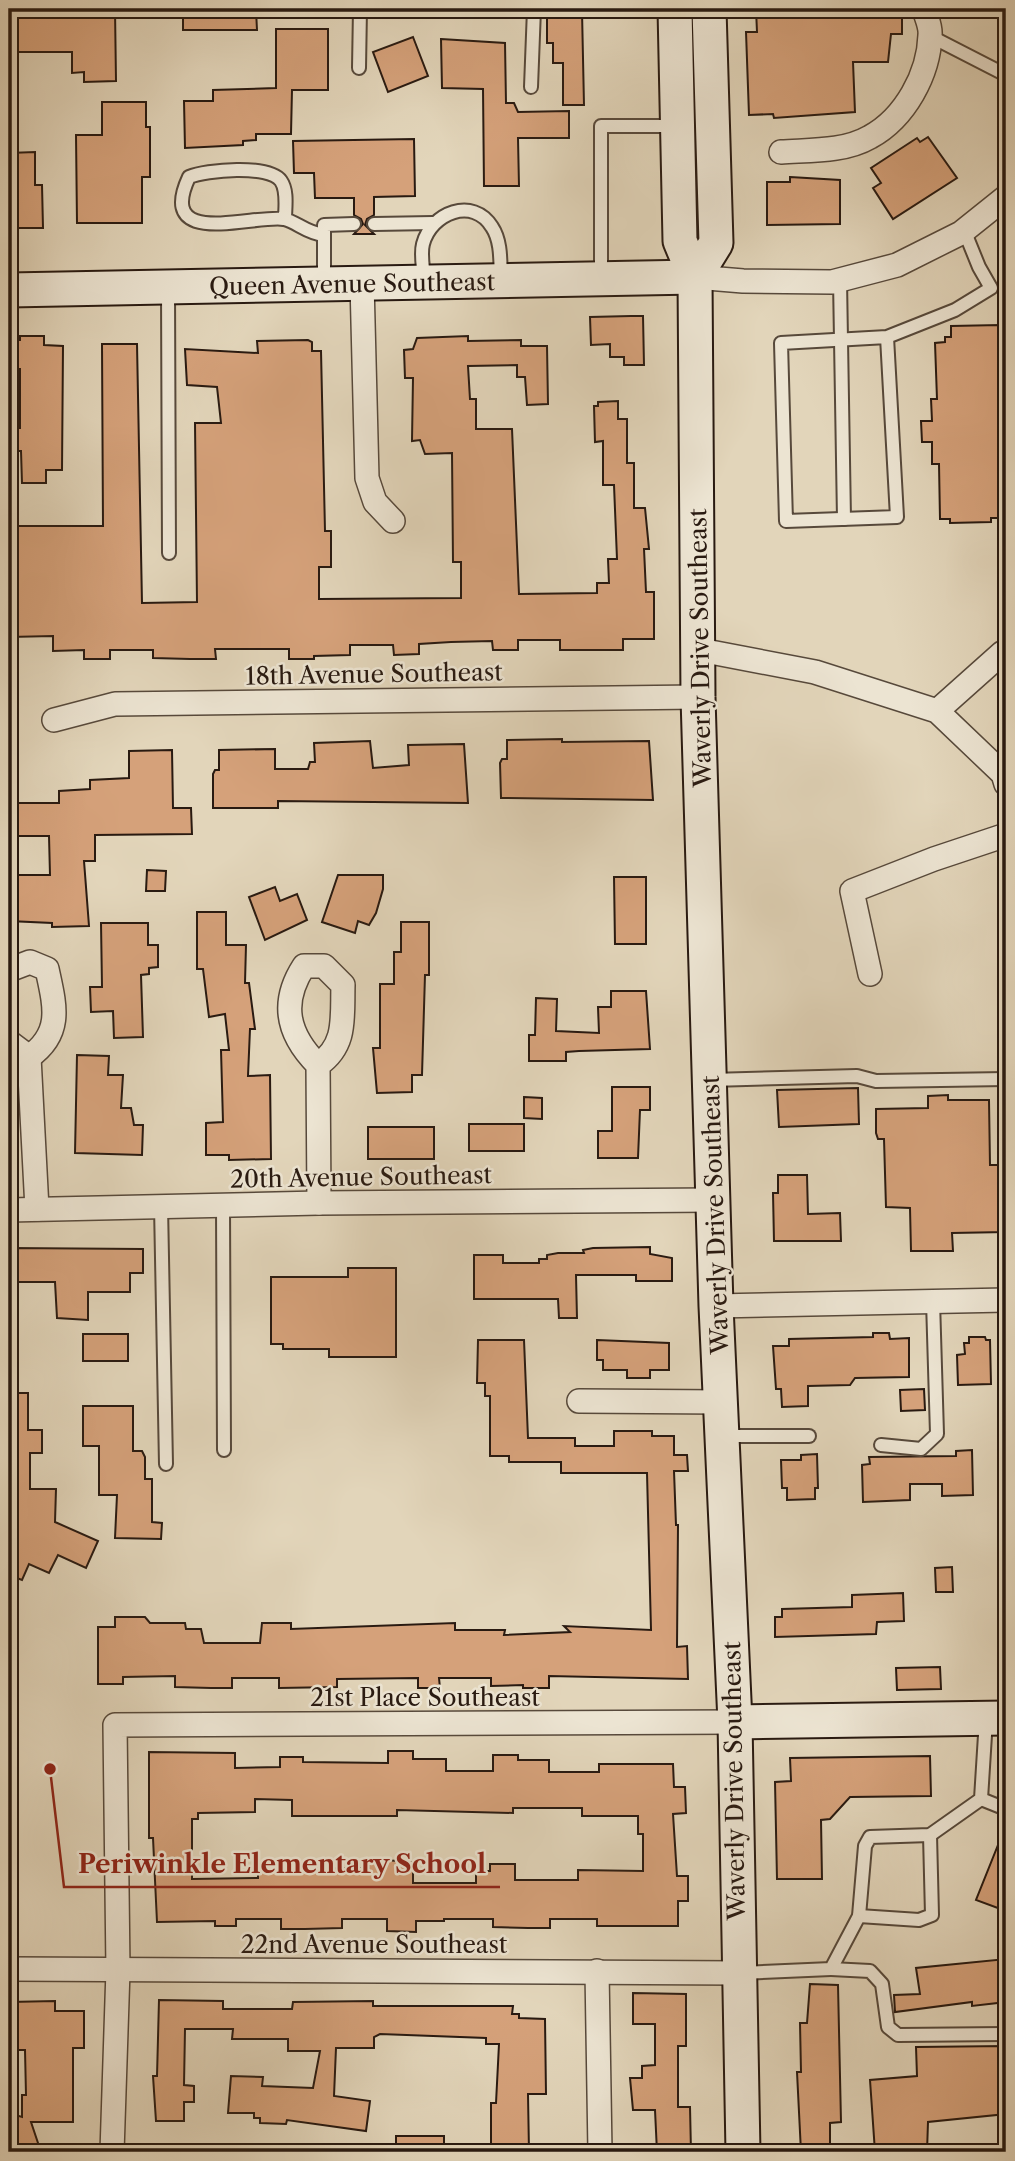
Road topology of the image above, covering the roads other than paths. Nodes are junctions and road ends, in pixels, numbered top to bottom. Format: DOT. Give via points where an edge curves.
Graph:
graph roads {
  1 [pos="360,9"];
  2 [pos="534,9"];
  3 [pos="675,9"];
  4 [pos="709,9"];
  5 [pos="924,9"];
  6 [pos="930,36"];
  7 [pos="359,68"];
  8 [pos="1006,75"];
  9 [pos="531,87"];
  10 [pos="678,126"];
  11 [pos="781,152"];
  12 [pos="1006,197"];
  13 [pos="285,219"];
  14 [pos="433,223"];
  15 [pos="354,224"];
  16 [pos="374,224"];
  17 [pos="964,230"];
  18 [pos="324,235"];
  19 [pos="695,277"];
  20 [pos="601,279"];
  21 [pos="840,280"];
  22 [pos="501,281"];
  23 [pos="424,282"];
  24 [pos="362,283"];
  25 [pos="324,284"];
  26 [pos="168,287"];
  27 [pos="9,290"];
  28 [pos="887,337"];
  29 [pos="841,340"];
  30 [pos="844,519"];
  31 [pos="393,521"];
  32 [pos="169,553"];
  33 [pos="700,650"];
  34 [pos="1006,653"];
  35 [pos="698,696"];
  36 [pos="937,711"];
  37 [pos="54,720"];
  38 [pos="1006,784"];
  39 [pos="1006,835"];
  40 [pos="9,970"];
  41 [pos="870,974"];
  42 [pos="9,1042"];
  43 [pos="29,1057"];
  44 [pos="318,1065"];
  45 [pos="1006,1079"];
  46 [pos="710,1080"];
  47 [pos="714,1200"];
  48 [pos="318,1203"];
  49 [pos="223,1205"];
  50 [pos="161,1206"];
  51 [pos="37,1209"];
  52 [pos="9,1210"];
  53 [pos="1006,1300"];
  54 [pos="933,1301"];
  55 [pos="716,1306"];
  56 [pos="579,1401"];
  57 [pos="722,1402"];
  58 [pos="722,1436"];
  59 [pos="809,1436"];
  60 [pos="881,1445"];
  61 [pos="224,1450"];
  62 [pos="166,1464"];
  63 [pos="996,1718"];
  64 [pos="735,1722"];
  65 [pos="981,1799"];
  66 [pos="1006,1809"];
  67 [pos="930,1835"];
  68 [pos="859,1916"];
  69 [pos="9,1969"];
  70 [pos="831,1969"];
  71 [pos="118,1970"];
  72 [pos="597,1972"];
  73 [pos="738,1973"];
  74 [pos="1006,2034"];
  75 [pos="112,2152"];
  76 [pos="600,2152"];
  77 [pos="743,2152"];
  1 -- 7 [label="lane"];
  2 -- 9 [label="lane"];
  3 -- 10 [label="main road, Waverly Drive Southeast"];
  4 -- 19 [label="main road" via="716,243"];
  5 -- 6 [label="street"];
  6 -- 8 [label="lane"];
  6 -- 11 [label="street" via="923,73 899,115 870,138 837,148"];
  10 -- 19 [label="main road, Waverly Drive Southeast" via="680,241"];
  10 -- 20 [label="lane" via="601,126"];
  12 -- 17 [label="street"];
  13 -- 13 [label="lane" via="196,222 184,207 184,187 189,177 199,173 258,170 274,174 285,191"];
  13 -- 18 [label="lane" via="299,229"];
  14 -- 16 [label="lane"];
  14 -- 22 [label="lane" via="444,214 464,210 482,215 498,240"];
  14 -- 23 [label="lane" via="423,245"];
  15 -- 18 [label="lane" via="324,225"];
  17 -- 21 [label="street" via="897,265"];
  17 -- 28 [label="lane" via="991,288 955,310"];
  18 -- 25 [label="lane"];
  19 -- 20 [label="main road, Queen Avenue Southeast"];
  19 -- 21 [label="street"];
  19 -- 33 [label="main road, Waverly Drive Southeast"];
  20 -- 22 [label="main road, Queen Avenue Southeast"];
  21 -- 29 [label="lane"];
  22 -- 23 [label="main road, Queen Avenue Southeast"];
  23 -- 24 [label="main road, Queen Avenue Southeast"];
  24 -- 25 [label="main road, Queen Avenue Southeast"];
  24 -- 31 [label="street" via="367,478 375,502"];
  25 -- 26 [label="main road, Queen Avenue Southeast"];
  26 -- 27 [label="main road, Queen Avenue Southeast"];
  26 -- 32 [label="lane"];
  28 -- 29 [label="lane"];
  28 -- 30 [label="lane" via="897,517"];
  29 -- 30 [label="lane"];
  29 -- 30 [label="lane" via="781,343 786,520"];
  33 -- 35 [label="main road, Waverly Drive Southeast"];
  33 -- 36 [label="street" via="815,672"];
  34 -- 36 [label="street"];
  35 -- 37 [label="street, 18th Avenue Southeast" via="115,704"];
  35 -- 46 [label="main road, Waverly Drive Southeast"];
  36 -- 38 [label="street" via="1003,774"];
  39 -- 41 [label="street" via="852,891"];
  40 -- 43 [label="street" via="30,962 47,969 54,1031"];
  42 -- 43 [label="street"];
  43 -- 51 [label="street"];
  44 -- 48 [label="street"];
  45 -- 46 [label="lane" via="876,1081 857,1076"];
  46 -- 47 [label="main road, Waverly Drive Southeast"];
  47 -- 48 [label="street, 20th Avenue Southeast"];
  47 -- 55 [label="main road, Waverly Drive Southeast"];
  48 -- 49 [label="street, 20th Avenue Southeast"];
  49 -- 50 [label="street, 20th Avenue Southeast"];
  49 -- 61 [label="lane"];
  50 -- 51 [label="street, 20th Avenue Southeast"];
  50 -- 62 [label="lane"];
  51 -- 52 [label="street, 20th Avenue Southeast"];
  53 -- 54 [label="street"];
  54 -- 55 [label="street"];
  54 -- 60 [label="lane" via="937,1434 921,1449"];
  55 -- 57 [label="main road, Waverly Drive Southeast"];
  56 -- 57 [label="street"];
  57 -- 58 [label="main road, Waverly Drive Southeast"];
  58 -- 59 [label="lane"];
  58 -- 64 [label="main road, Waverly Drive Southeast"];
  63 -- 64 [label="main road"];
  63 -- 65 [label="lane"];
  64 -- 71 [label="street, 21st Place Southeast" via="115,1725"];
  64 -- 73 [label="main road, Waverly Drive Southeast"];
  65 -- 66 [label="lane"];
  65 -- 67 [label="lane"];
  67 -- 68 [label="lane" via="870,1837 865,1846"];
  67 -- 68 [label="lane" via="932,1914 919,1920"];
  68 -- 70 [label="lane"];
  69 -- 71 [label="street, 22nd Avenue Southeast"];
  70 -- 73 [label="lane"];
  70 -- 74 [label="lane" via="870,1972 882,1983 888,2027 898,2035"];
  71 -- 72 [label="street, 22nd Avenue Southeast"];
  71 -- 75 [label="street"];
  72 -- 73 [label="street, 22nd Avenue Southeast"];
  72 -- 76 [label="street"];
  73 -- 77 [label="main road, Waverly Drive Southeast"];
}
